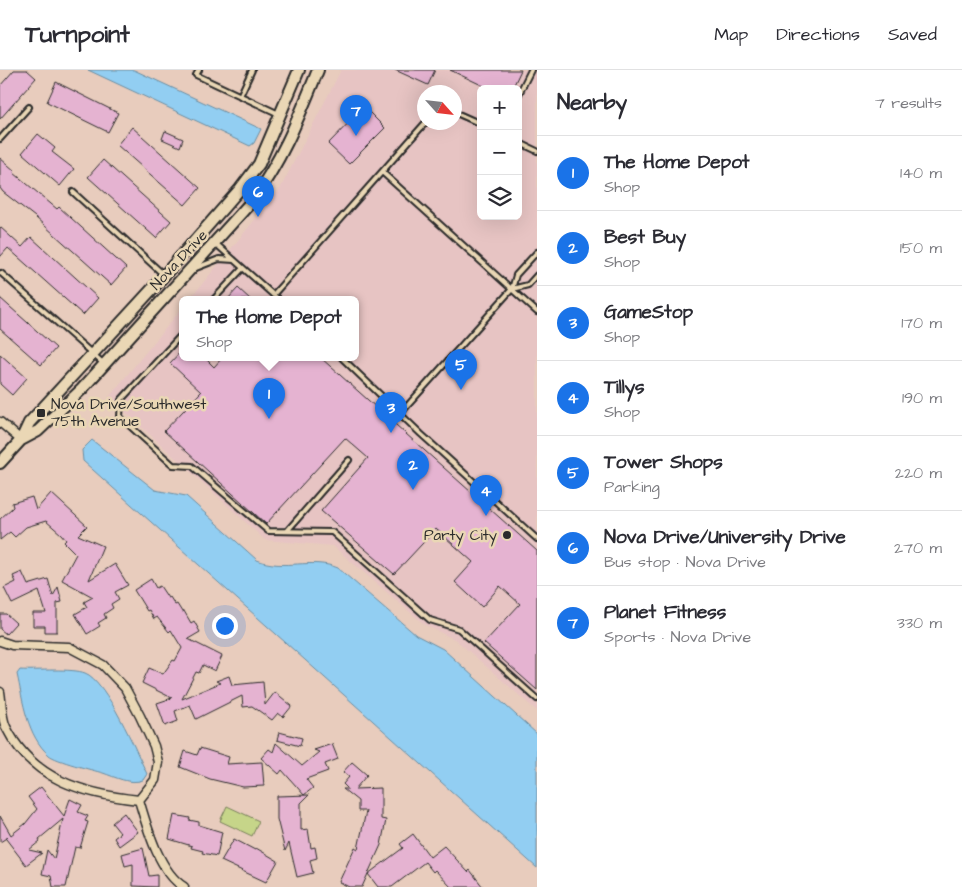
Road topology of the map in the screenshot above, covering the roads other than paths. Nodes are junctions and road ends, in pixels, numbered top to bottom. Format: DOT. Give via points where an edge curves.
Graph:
graph roads {
  1 [pos="199,70"];
  2 [pos="252,70"];
  3 [pos="299,70"];
  4 [pos="318,70"];
  5 [pos="530,70"];
  6 [pos="522,87"];
  7 [pos="240,96"];
  8 [pos="29,108"];
  9 [pos="281,115"];
  10 [pos="462,116"];
  11 [pos="477,122"];
  12 [pos="419,130"];
  13 [pos="0,139"];
  14 [pos="522,144"];
  15 [pos="537,151"];
  16 [pos="382,172"];
  17 [pos="240,190"];
  18 [pos="73,192"];
  19 [pos="216,243"];
  20 [pos="537,252"];
  21 [pos="234,260"];
  22 [pos="243,268"];
  23 [pos="190,271"];
  24 [pos="1,273"];
  25 [pos="164,275"];
  26 [pos="537,275"];
  27 [pos="176,285"];
  28 [pos="512,289"];
  29 [pos="273,295"];
  30 [pos="217,296"];
  31 [pos="537,312"];
  32 [pos="179,337"];
  33 [pos="93,354"];
  34 [pos="345,361"];
  35 [pos="104,364"];
  36 [pos="400,414"];
  37 [pos="0,422"];
  38 [pos="21,440"];
  39 [pos="349,460"];
  40 [pos="0,463"];
  41 [pos="287,531"];
  42 [pos="537,539"];
  43 [pos="0,641"];
  44 [pos="0,692"];
  45 [pos="537,699"];
  46 [pos="139,800"];
  47 [pos="184,887"];
  1 -- 7 [label="lane" via="196,75"];
  2 -- 7 [label="lane"];
  3 -- 9 [label="street, Nova Drive"];
  4 -- 19 [label="street, Nova Drive" via="272,173"];
  5 -- 6 [label="lane"];
  7 -- 9 [label="lane"];
  8 -- 13 [label="lane"];
  9 -- 17 [label="street, Nova Drive" via="259,164"];
  10 -- 11 [label="lane"];
  12 -- 16 [label="lane"];
  14 -- 15 [label="lane"];
  16 -- 28 [label="lane"];
  16 -- 29 [label="lane"];
  17 -- 19 [label="street" via="221,222"];
  17 -- 25 [label="street, Nova Drive"];
  18 -- 25 [label="lane"];
  19 -- 21 [label="lane"];
  19 -- 23 [label="street, Nova Drive"];
  20 -- 28 [label="lane" via="516,275"];
  21 -- 22 [label="lane"];
  21 -- 23 [label="lane" via="218,259"];
  22 -- 29 [label="lane"];
  22 -- 30 [label="lane"];
  23 -- 27 [label="street, Nova Drive"];
  24 -- 33 [label="lane"];
  25 -- 27 [label="street"];
  25 -- 33 [label="street, Nova Drive"];
  26 -- 28 [label="lane" via="528,285"];
  27 -- 35 [label="street, Nova Drive"];
  28 -- 31 [label="lane"];
  28 -- 36 [label="lane"];
  32 -- 41 [label="lane" via="121,400 120,417 173,465 192,466 268,531"];
  33 -- 35 [label="lane"];
  33 -- 38 [label="street, Nova Drive" via="29,423"];
  34 -- 36 [label="lane"];
  35 -- 38 [label="street, Nova Drive" via="38,431"];
  36 -- 42 [label="lane"];
  37 -- 38 [label="street"];
  38 -- 40 [label="street, Nova Drive"];
  39 -- 41 [label="lane"];
  41 -- 45 [label="lane" via="332,532 430,620 459,629"];
  43 -- 46 [label="street" via="12,645 69,646 103,665 125,688 144,723 158,762 155,780"];
  44 -- 46 [label="street" via="5,725 28,760 53,778 101,794"];
  46 -- 47 [label="street" via="153,844 176,882"];
}
